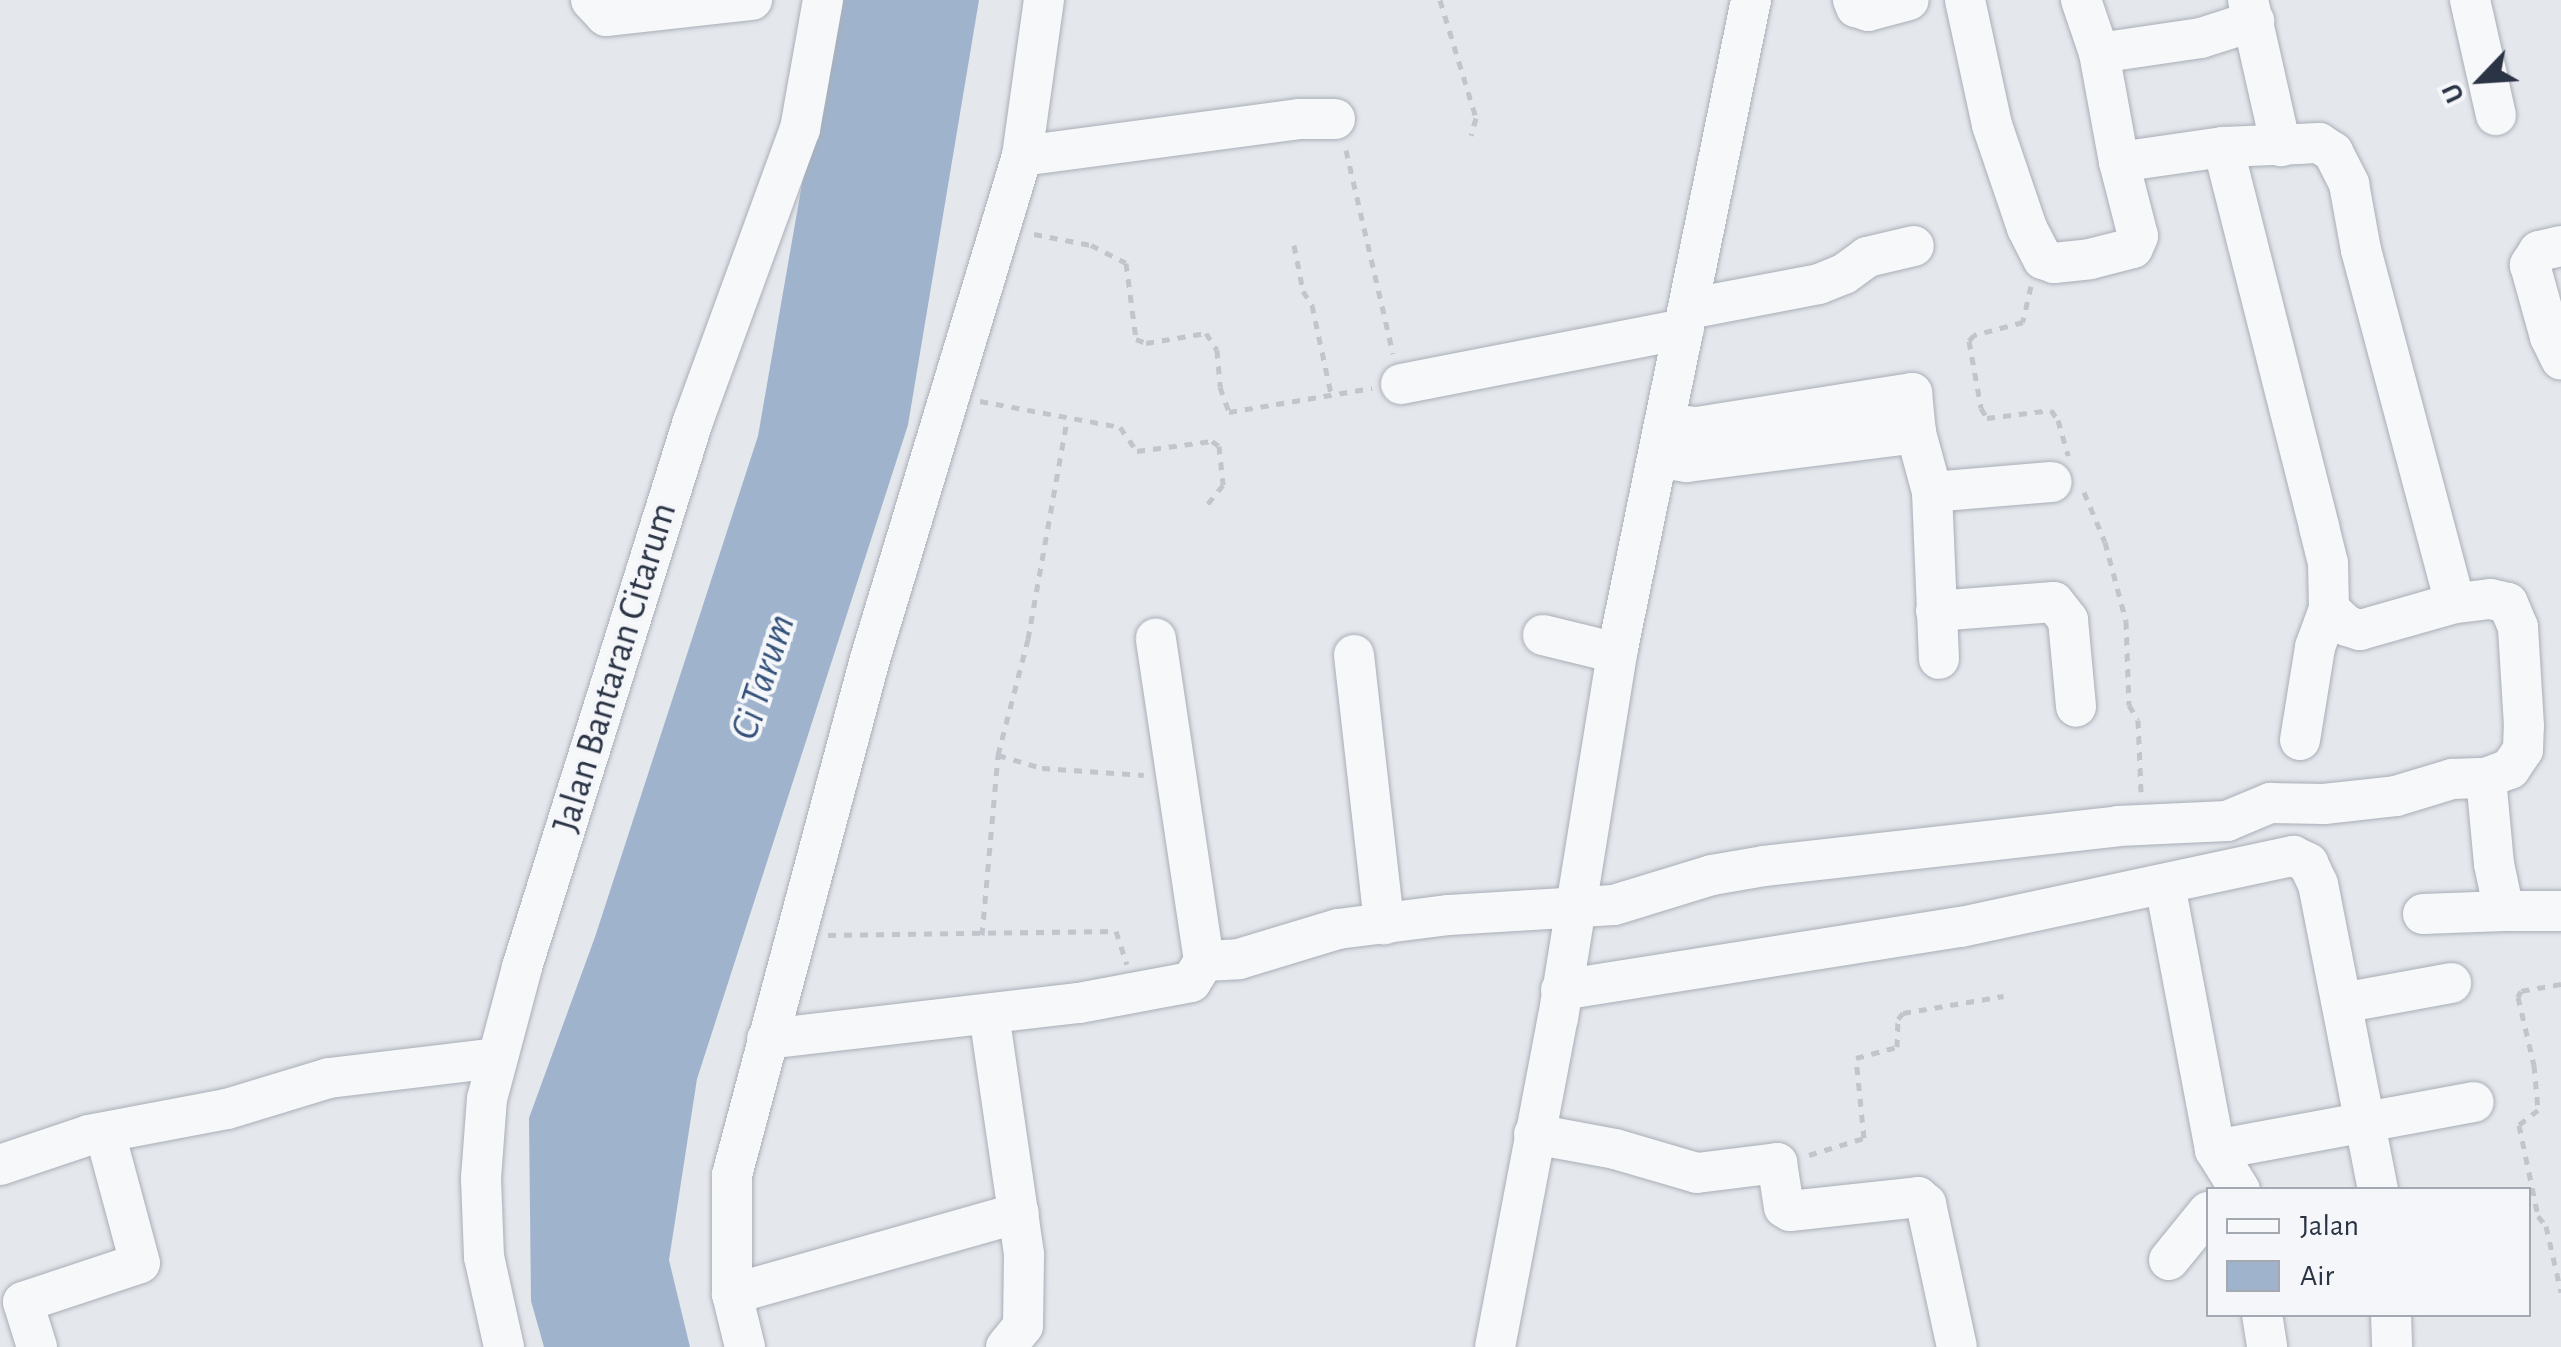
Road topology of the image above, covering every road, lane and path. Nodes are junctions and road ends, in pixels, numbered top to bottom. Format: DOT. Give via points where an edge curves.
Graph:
graph roads {
  1 [pos="591,0"];
  2 [pos="752,0"];
  3 [pos="823,0"];
  4 [pos="1044,0"];
  5 [pos="1440,0"];
  6 [pos="1751,0"];
  7 [pos="1853,0"];
  8 [pos="1910,0"];
  9 [pos="1964,0"];
  10 [pos="2080,0"];
  11 [pos="2470,0"];
  12 [pos="2251,10"];
  13 [pos="2099,54"];
  14 [pos="2496,114"];
  15 [pos="1335,119"];
  16 [pos="1470,135"];
  17 [pos="2281,146"];
  18 [pos="2223,148"];
  19 [pos="1022,156"];
  20 [pos="2119,162"];
  21 [pos="1000,227"];
  22 [pos="1294,245"];
  23 [pos="1914,246"];
  24 [pos="2561,246"];
  25 [pos="1686,319"];
  26 [pos="2561,360"];
  27 [pos="1402,384"];
  28 [pos="948,393"];
  29 [pos="1330,394"];
  30 [pos="1067,420"];
  31 [pos="1662,441"];
  32 [pos="2052,482"];
  33 [pos="1932,492"];
  34 [pos="1207,505"];
  35 [pos="2455,603"];
  36 [pos="2329,609"];
  37 [pos="1936,611"];
  38 [pos="1543,635"];
  39 [pos="1156,639"];
  40 [pos="1617,653"];
  41 [pos="1354,655"];
  42 [pos="1939,658"];
  43 [pos="2076,707"];
  44 [pos="2300,740"];
  45 [pos="998,755"];
  46 [pos="1177,777"];
  47 [pos="2486,778"];
  48 [pos="2166,885"];
  49 [pos="1574,909"];
  50 [pos="2504,911"];
  51 [pos="2561,911"];
  52 [pos="2422,914"];
  53 [pos="1384,924"];
  54 [pos="982,934"];
  55 [pos="795,936"];
  56 [pos="1204,960"];
  57 [pos="2451,983"];
  58 [pos="2561,984"];
  59 [pos="1561,990"];
  60 [pos="1133,995"];
  61 [pos="2004,996"];
  62 [pos="2342,1003"];
  63 [pos="988,1014"];
  64 [pos="767,1039"];
  65 [pos="497,1058"];
  66 [pos="2474,1102"];
  67 [pos="2365,1122"];
  68 [pos="105,1133"];
  69 [pos="1534,1134"];
  70 [pos="2216,1150"];
  71 [pos="1776,1163"];
  72 [pos="0,1165"];
  73 [pos="2238,1187"];
  74 [pos="2377,1187"];
  75 [pos="1019,1213"];
  76 [pos="2206,1214"];
  77 [pos="2168,1260"];
  78 [pos="2561,1292"];
  79 [pos="732,1294"];
  80 [pos="12,1306"];
  81 [pos="2262,1317"];
  82 [pos="2391,1317"];
  83 [pos="36,1347"];
  84 [pos="504,1347"];
  85 [pos="746,1347"];
  86 [pos="1006,1347"];
  87 [pos="1495,1347"];
  88 [pos="1958,1347"];
  89 [pos="2267,1347"];
  90 [pos="2392,1347"];
  1 -- 2 [label="street" via="606,16"];
  3 -- 65 [label="street, Jalan Bantaran Citarum" via="800,129 693,421"];
  4 -- 19 [label="street"];
  5 -- 16 [label="path" via="1476,118"];
  6 -- 25 [label="street"];
  7 -- 8 [label="street" via="1868,11"];
  9 -- 20 [label="street" via="1992,125 2043,259 2090,260 2134,248 2138,236"];
  10 -- 13 [label="street"];
  11 -- 14 [label="street"];
  12 -- 13 [label="street" via="2200,38"];
  12 -- 17 [label="street"];
  13 -- 20 [label="street"];
  15 -- 19 [label="street"];
  15 -- 27 [label="path"];
  17 -- 18 [label="street"];
  17 -- 35 [label="street" via="2328,146 2349,184"];
  18 -- 20 [label="street"];
  18 -- 36 [label="street" via="2324,544"];
  19 -- 21 [label="street"];
  21 -- 28 [label="street"];
  21 -- 29 [label="path" via="1118,256 1126,264 1136,339 1206,334 1217,350 1230,412"];
  22 -- 29 [label="path"];
  23 -- 25 [label="street" via="1866,257 1819,284"];
  24 -- 26 [label="street" via="2539,251 2530,266"];
  25 -- 27 [label="street"];
  25 -- 31 [label="street"];
  27 -- 29 [label="path"];
  28 -- 30 [label="path"];
  28 -- 55 [label="street"];
  30 -- 34 [label="path" via="1120,427 1137,451 1212,440 1220,446 1223,485"];
  30 -- 45 [label="path" via="1028,639"];
  31 -- 33 [label="street" via="1687,462 1916,433"];
  31 -- 40 [label="street"];
  32 -- 33 [label="street"];
  33 -- 37 [label="street"];
  35 -- 36 [label="street" via="2360,630"];
  35 -- 47 [label="street" via="2500,600 2518,628 2523,750 2510,769"];
  36 -- 44 [label="street" via="2315,648"];
  37 -- 42 [label="street"];
  37 -- 43 [label="street" via="2054,602 2068,620"];
  38 -- 40 [label="street"];
  39 -- 46 [label="street"];
  40 -- 49 [label="street"];
  41 -- 53 [label="street"];
  45 -- 46 [label="path" via="1042,768"];
  45 -- 54 [label="path"];
  46 -- 56 [label="street"];
  47 -- 49 [label="street" via="2452,779 2396,796 2270,803 2227,820 1764,866"];
  47 -- 50 [label="street"];
  48 -- 59 [label="street" via="1909,936"];
  48 -- 62 [label="street" via="2293,856 2308,864"];
  48 -- 70 [label="street"];
  49 -- 53 [label="street"];
  49 -- 59 [label="street"];
  50 -- 51 [label="street"];
  50 -- 52 [label="street"];
  53 -- 56 [label="street" via="1239,959"];
  54 -- 55 [label="path"];
  54 -- 60 [label="path" via="1116,931"];
  55 -- 64 [label="street"];
  56 -- 60 [label="street" via="1191,982"];
  57 -- 62 [label="street"];
  58 -- 78 [label="path" via="2518,997 2538,1110 2519,1125"];
  59 -- 69 [label="street"];
  60 -- 63 [label="street"];
  61 -- 71 [label="path" via="1903,1014 1897,1047 1856,1058 1861,1142"];
  62 -- 67 [label="street"];
  63 -- 64 [label="street"];
  63 -- 75 [label="street"];
  64 -- 79 [label="street" via="732,1175"];
  65 -- 68 [label="street" via="329,1078 227,1109"];
  65 -- 84 [label="street, Jalan Bantaran Citarum" via="481,1178 484,1258"];
  66 -- 67 [label="street"];
  67 -- 70 [label="street"];
  67 -- 74 [label="street"];
  68 -- 72 [label="street"];
  68 -- 80 [label="street" via="140,1263"];
  69 -- 71 [label="street" via="1697,1173"];
  69 -- 87 [label="street"];
  70 -- 73 [label="street"];
  71 -- 88 [label="street" via="1790,1210 1918,1198 1926,1204"];
  75 -- 79 [label="street"];
  75 -- 86 [label="street" via="1026,1307 1023,1326"];
  76 -- 77 [label="street"];
  79 -- 85 [label="street"];
  80 -- 83 [label="street"];
  81 -- 89 [label="street"];
  82 -- 90 [label="street"];
}
